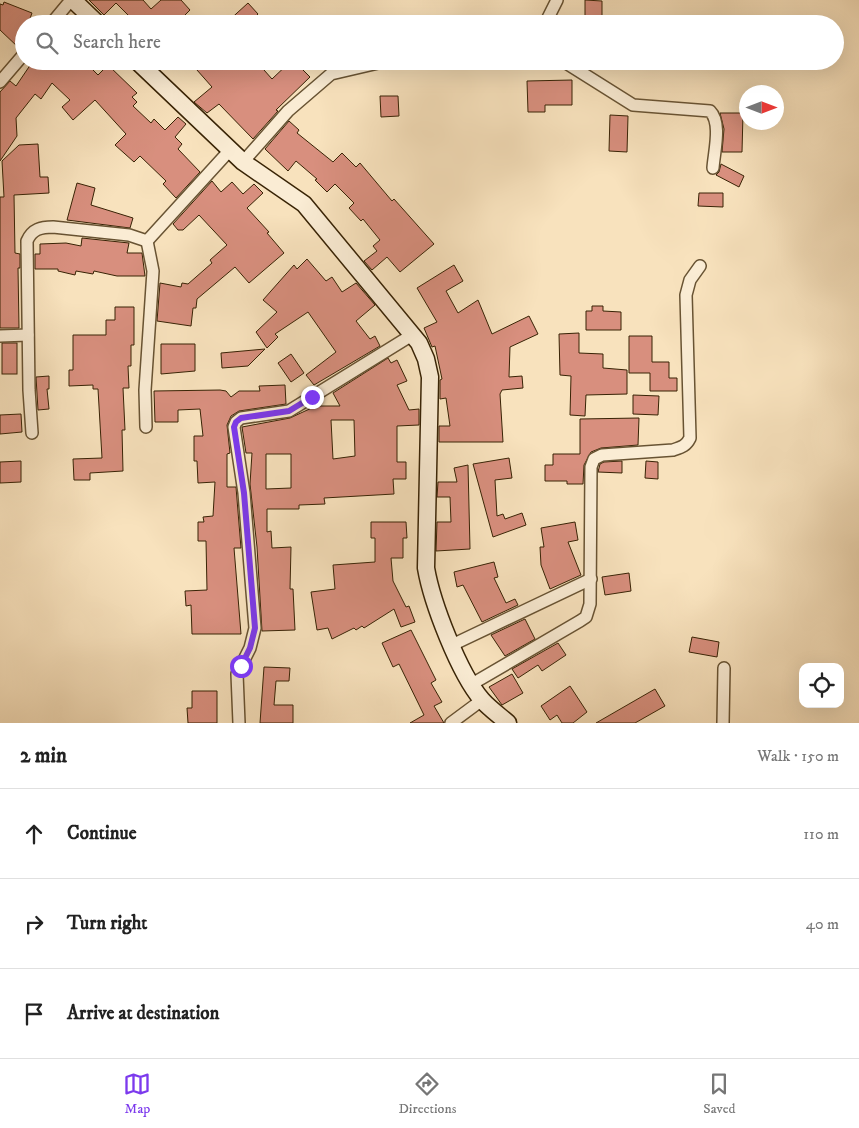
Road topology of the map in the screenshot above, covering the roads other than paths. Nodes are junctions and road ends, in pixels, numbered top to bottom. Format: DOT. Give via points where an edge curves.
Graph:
graph roads {
  1 [pos="72,0"];
  2 [pos="557,0"];
  3 [pos="58,15"];
  4 [pos="88,15"];
  5 [pos="549,15"];
  6 [pos="15,64"];
  7 [pos="147,70"];
  8 [pos="348,70"];
  9 [pos="577,70"];
  10 [pos="0,82"];
  11 [pos="230,150"];
  12 [pos="243,162"];
  13 [pos="713,168"];
  14 [pos="147,241"];
  15 [pos="700,266"];
  16 [pos="28,335"];
  17 [pos="0,336"];
  18 [pos="412,336"];
  19 [pos="146,427"];
  20 [pos="32,433"];
  21 [pos="591,579"];
  22 [pos="452,645"];
  23 [pos="724,668"];
  24 [pos="472,684"];
  25 [pos="482,700"];
  26 [pos="239,723"];
  27 [pos="451,723"];
  28 [pos="508,723"];
  29 [pos="724,723"];
  1 -- 3 [label="street"];
  1 -- 4 [label="main road"];
  2 -- 5 [label="street"];
  6 -- 10 [label="street"];
  7 -- 11 [label="main road"];
  8 -- 12 [label="street" via="331,74 288,111"];
  9 -- 13 [label="street" via="633,105 710,111 716,128"];
  11 -- 12 [label="main road"];
  11 -- 14 [label="street"];
  12 -- 18 [label="main road" via="304,204"];
  14 -- 16 [label="street" via="129,235 65,228 32,231 27,241"];
  14 -- 19 [label="street" via="153,271 145,390"];
  15 -- 21 [label="street" via="690,280 686,295 690,438 684,447 674,450 602,455 594,459 591,467"];
  16 -- 17 [label="street"];
  16 -- 20 [label="street"];
  18 -- 22 [label="main road" via="419,343 430,377 426,568 434,602"];
  18 -- 26 [label="street" via="289,411 241,418 236,422 255,628 236,680"];
  21 -- 22 [label="street"];
  21 -- 24 [label="street" via="586,617"];
  22 -- 24 [label="main road"];
  23 -- 29 [label="street"];
  24 -- 25 [label="main road"];
  25 -- 27 [label="street"];
  25 -- 28 [label="main road"];
}
